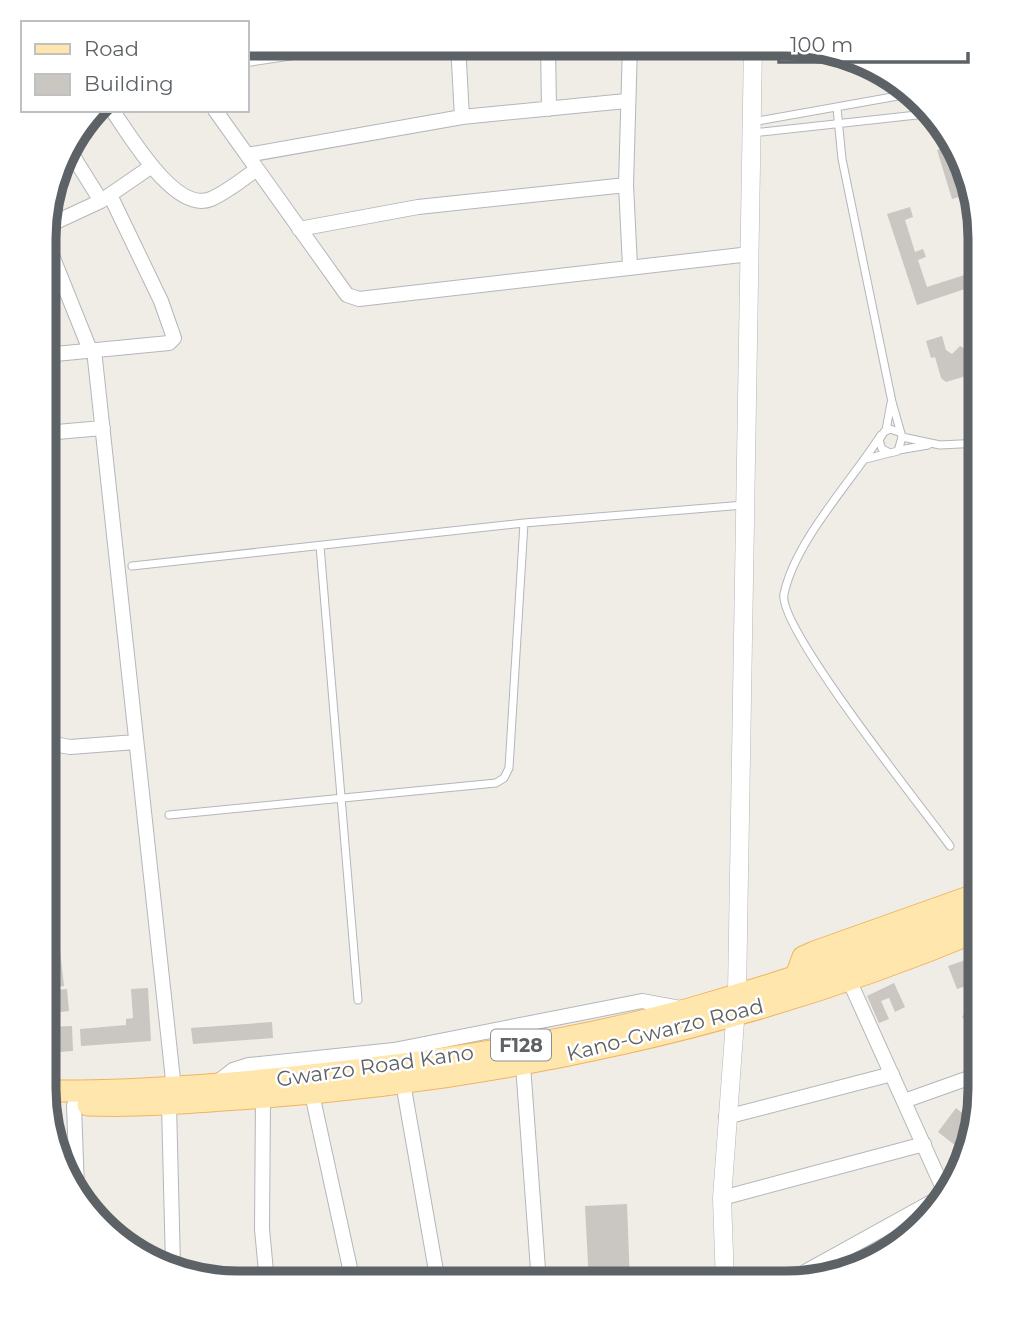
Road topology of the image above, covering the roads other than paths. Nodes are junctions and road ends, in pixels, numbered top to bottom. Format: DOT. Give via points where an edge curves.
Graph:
graph roads {
  1 [pos="459,56"];
  2 [pos="548,56"];
  3 [pos="629,56"];
  4 [pos="754,56"];
  5 [pos="899,96"];
  6 [pos="626,101"];
  7 [pos="838,108"];
  8 [pos="549,109"];
  9 [pos="113,112"];
  10 [pos="216,112"];
  11 [pos="920,115"];
  12 [pos="462,117"];
  13 [pos="838,123"];
  14 [pos="752,127"];
  15 [pos="247,155"];
  16 [pos="75,158"];
  17 [pos="152,166"];
  18 [pos="257,169"];
  19 [pos="626,185"];
  20 [pos="105,198"];
  21 [pos="57,221"];
  22 [pos="299,229"];
  23 [pos="750,254"];
  24 [pos="56,262"];
  25 [pos="630,266"];
  26 [pos="92,350"];
  27 [pos="56,354"];
  28 [pos="892,402"];
  29 [pos="103,428"];
  30 [pos="56,432"];
  31 [pos="883,433"];
  32 [pos="901,435"];
  33 [pos="968,443"];
  34 [pos="932,444"];
  35 [pos="894,452"];
  36 [pos="866,459"];
  37 [pos="745,505"];
  38 [pos="524,523"];
  39 [pos="320,546"];
  40 [pos="132,566"];
  41 [pos="136,742"];
  42 [pos="56,744"];
  43 [pos="342,798"];
  44 [pos="169,815"];
  45 [pos="950,846"];
  46 [pos="968,897"];
  47 [pos="968,914"];
  48 [pos="968,935"];
  49 [pos="796,976"];
  50 [pos="849,980"];
  51 [pos="737,993"];
  52 [pos="358,1000"];
  53 [pos="735,1016"];
  54 [pos="523,1065"];
  55 [pos="892,1074"];
  56 [pos="968,1078"];
  57 [pos="404,1083"];
  58 [pos="56,1092"];
  59 [pos="312,1094"];
  60 [pos="172,1097"];
  61 [pos="263,1097"];
  62 [pos="904,1101"];
  63 [pos="57,1105"];
  64 [pos="75,1105"];
  65 [pos="726,1117"];
  66 [pos="924,1144"];
  67 [pos="77,1173"];
  68 [pos="941,1182"];
  69 [pos="722,1198"];
  70 [pos="924,1207"];
  71 [pos="173,1258"];
  72 [pos="812,1269"];
  73 [pos="266,1271"];
  74 [pos="352,1271"];
  75 [pos="436,1271"];
  76 [pos="537,1271"];
  77 [pos="725,1271"];
  1 -- 12 [label="street"];
  2 -- 8 [label="street"];
  3 -- 6 [label="street"];
  4 -- 14 [label="street"];
  5 -- 7 [label="lane"];
  6 -- 8 [label="street"];
  6 -- 19 [label="street"];
  7 -- 13 [label="lane"];
  7 -- 14 [label="lane"];
  8 -- 12 [label="street"];
  9 -- 17 [label="street"];
  10 -- 15 [label="street"];
  11 -- 13 [label="lane"];
  12 -- 15 [label="street"];
  13 -- 14 [label="lane"];
  13 -- 28 [label="lane"];
  14 -- 23 [label="street"];
  15 -- 18 [label="street"];
  16 -- 20 [label="street"];
  17 -- 18 [label="street" via="192,201 211,199"];
  17 -- 20 [label="street"];
  18 -- 22 [label="street"];
  19 -- 22 [label="street" via="418,207"];
  19 -- 25 [label="street"];
  20 -- 21 [label="street"];
  20 -- 26 [label="street" via="161,301 174,338"];
  22 -- 25 [label="street" via="347,295 359,299"];
  23 -- 25 [label="street"];
  23 -- 37 [label="street"];
  24 -- 26 [label="street"];
  26 -- 27 [label="street"];
  26 -- 29 [label="street"];
  28 -- 31 [label="lane"];
  28 -- 32 [label="lane"];
  29 -- 30 [label="street"];
  29 -- 41 [label="street"];
  31 -- 32 [label="lane"];
  31 -- 35 [label="lane" via="882,449"];
  31 -- 36 [label="lane"];
  32 -- 34 [label="lane"];
  32 -- 35 [label="lane"];
  33 -- 34 [label="lane"];
  34 -- 35 [label="lane"];
  35 -- 36 [label="lane"];
  36 -- 45 [label="lane" via="808,539 783,604 792,626 833,687"];
  37 -- 38 [label="lane"];
  37 -- 51 [label="street"];
  38 -- 39 [label="lane"];
  38 -- 43 [label="lane" via="509,768 504,778 496,783"];
  39 -- 40 [label="lane"];
  39 -- 43 [label="lane"];
  41 -- 42 [label="street"];
  41 -- 60 [label="street"];
  43 -- 44 [label="lane"];
  43 -- 52 [label="lane"];
  46 -- 49 [label="main road" via="803,957"];
  47 -- 49 [label="main road, Gwarzo Road Kano / F128"];
  48 -- 50 [label="main road, Kano-Gwarzo Road / F128"];
  49 -- 51 [label="main road, Gwarzo Road Kano / F128"];
  50 -- 53 [label="main road, Kano-Gwarzo Road / F128"];
  50 -- 55 [label="street"];
  51 -- 53 [label="street"];
  51 -- 60 [label="main road, Gwarzo Road Kano / F128" via="688,1009 460,1056 212,1086"];
  53 -- 54 [label="main road, Kano-Gwarzo Road / F128"];
  53 -- 65 [label="street"];
  54 -- 57 [label="main road, Kano-Gwarzo Road / F128"];
  54 -- 76 [label="street"];
  55 -- 62 [label="street"];
  55 -- 65 [label="street"];
  56 -- 62 [label="street"];
  57 -- 59 [label="main road, Kano-Gwarzo Road / F128"];
  57 -- 75 [label="street"];
  58 -- 60 [label="main road, Gwarzo Road Kano / F128"];
  59 -- 61 [label="main road, Kano-Gwarzo Road / F128"];
  59 -- 74 [label="street"];
  60 -- 61 [label="main road, Kano-Gwarzo Road / F128"];
  60 -- 64 [label="main road, Kano-Gwarzo Road / F128"];
  60 -- 71 [label="street"];
  61 -- 73 [label="street"];
  62 -- 66 [label="street"];
  63 -- 64 [label="main road, Kano-Gwarzo Road / F128"];
  64 -- 67 [label="street"];
  65 -- 69 [label="street"];
  66 -- 68 [label="street"];
  66 -- 69 [label="street"];
  69 -- 77 [label="street"];
  70 -- 72 [label="street"];
}
